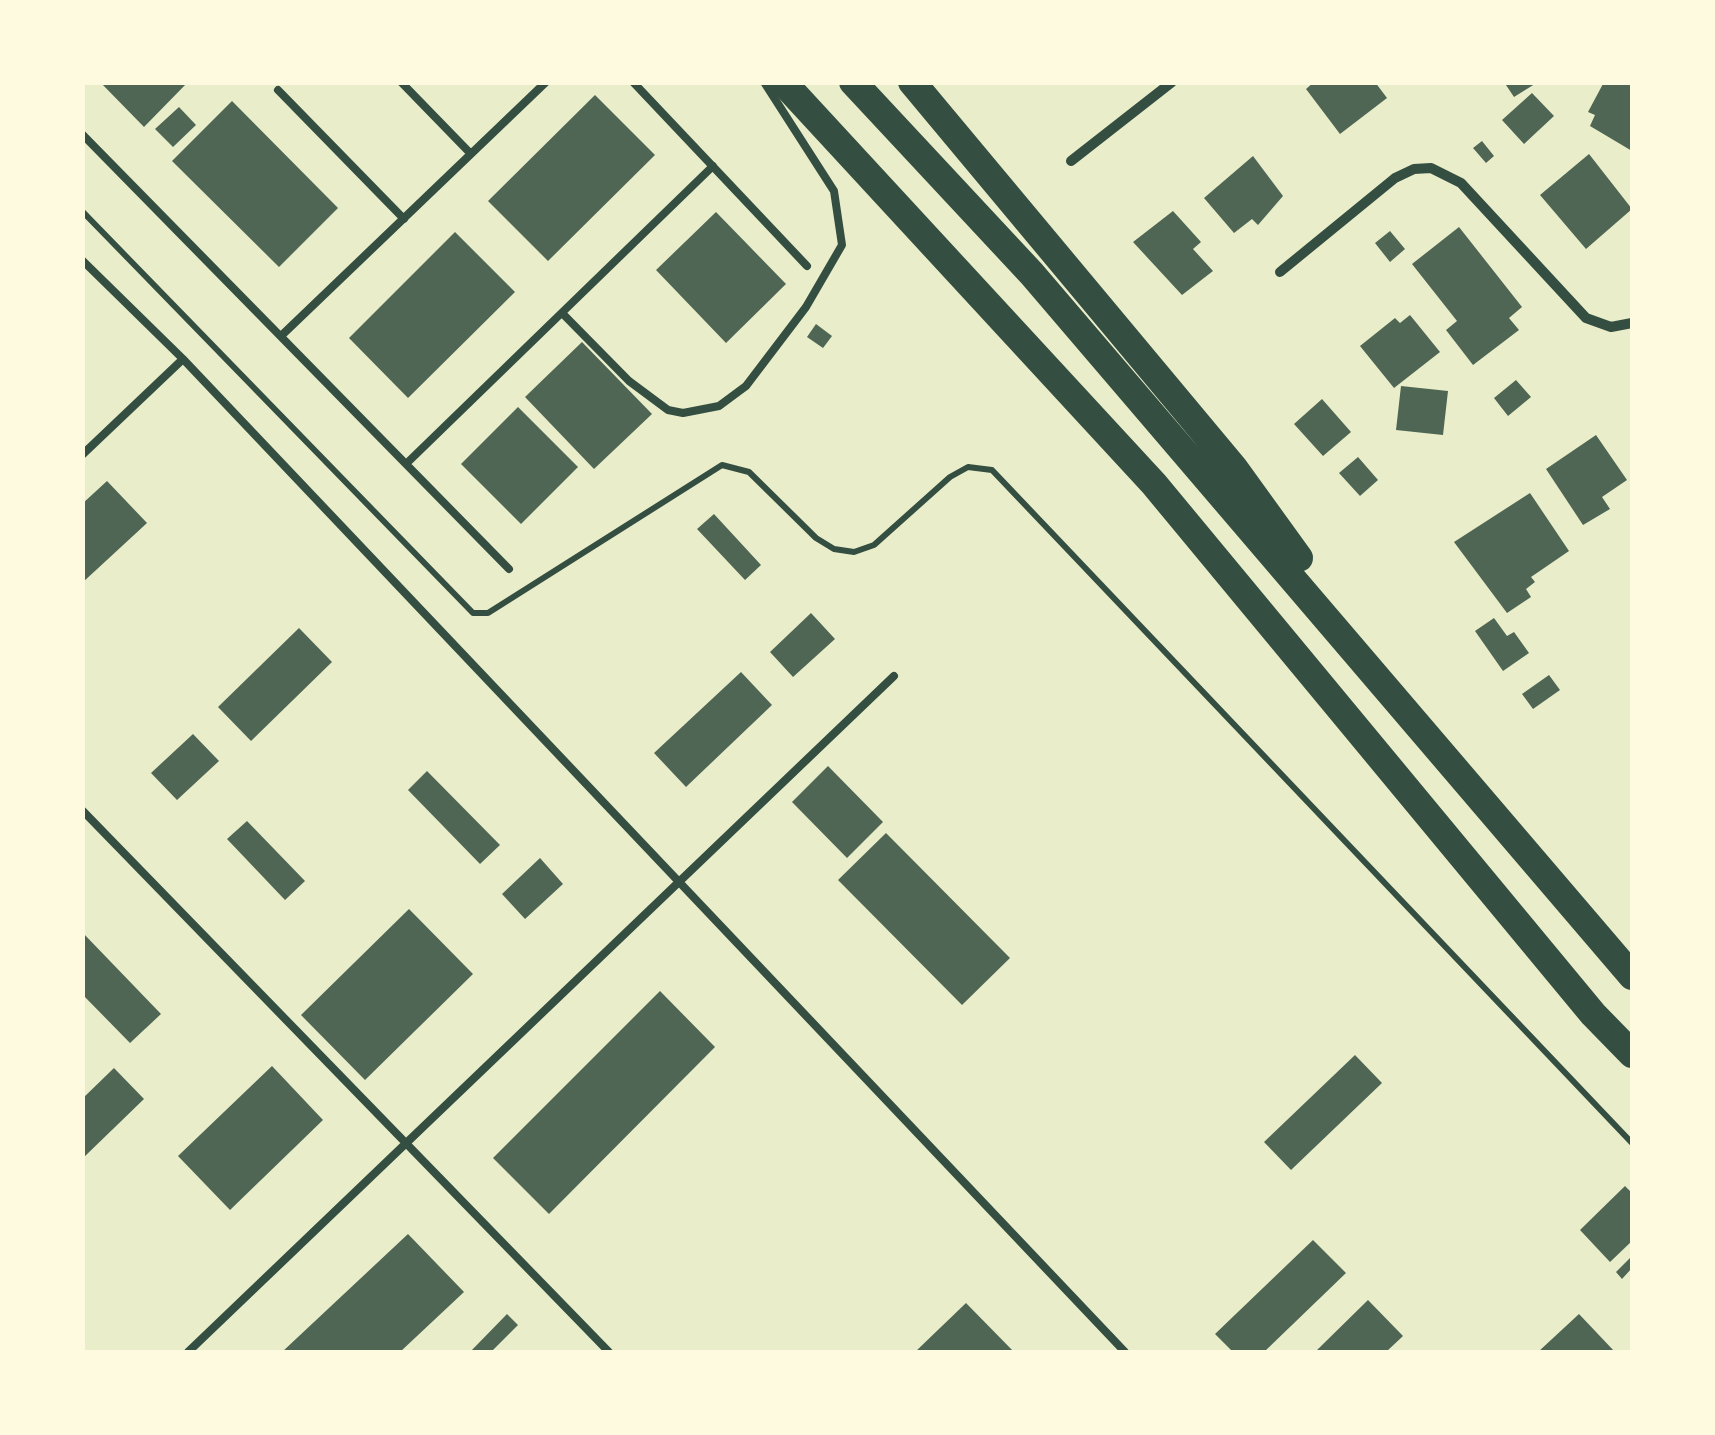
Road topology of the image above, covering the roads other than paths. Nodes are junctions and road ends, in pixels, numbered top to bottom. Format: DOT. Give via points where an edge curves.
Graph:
graph roads {
  1 [pos="401,82"];
  2 [pos="546,82"];
  3 [pos="633,82"];
  4 [pos="764,82"];
  5 [pos="783,82"];
  6 [pos="853,82"];
  7 [pos="912,82"];
  8 [pos="1172,82"];
  9 [pos="278,90"];
  10 [pos="82,134"];
  11 [pos="471,154"];
  12 [pos="1071,160"];
  13 [pos="713,166"];
  14 [pos="404,218"];
  15 [pos="82,260"];
  16 [pos="808,266"];
  17 [pos="1280,272"];
  18 [pos="563,314"];
  19 [pos="1632,323"];
  20 [pos="281,336"];
  21 [pos="183,359"];
  22 [pos="82,455"];
  23 [pos="407,463"];
  24 [pos="508,568"];
  25 [pos="894,676"];
  26 [pos="1408,710"];
  27 [pos="82,810"];
  28 [pos="680,883"];
  29 [pos="1632,976"];
  30 [pos="1632,1054"];
  31 [pos="406,1145"];
  32 [pos="188,1352"];
  33 [pos="609,1352"];
  34 [pos="1125,1352"];
  1 -- 11 [label="lane"];
  2 -- 11 [label="lane"];
  3 -- 13 [label="lane"];
  4 -- 18 [label="lane" via="834,191 842,246 816,294 746,386 720,406 683,414 668,410"];
  5 -- 30 [label="highway" via="1154,484"];
  6 -- 26 [label="highway" via="1032,274"];
  7 -- 26 [label="highway" via="1234,468"];
  8 -- 12 [label="street"];
  9 -- 14 [label="lane"];
  10 -- 20 [label="lane"];
  11 -- 14 [label="lane"];
  13 -- 16 [label="lane"];
  13 -- 18 [label="lane"];
  14 -- 20 [label="lane"];
  15 -- 21 [label="lane"];
  17 -- 19 [label="street" via="1396,178 1431,168 1461,183 1586,318 1611,327"];
  18 -- 23 [label="lane"];
  20 -- 23 [label="lane"];
  21 -- 22 [label="lane"];
  21 -- 28 [label="lane"];
  23 -- 24 [label="lane"];
  25 -- 28 [label="lane"];
  26 -- 29 [label="highway"];
  27 -- 31 [label="lane"];
  28 -- 31 [label="lane"];
  28 -- 34 [label="lane"];
  31 -- 32 [label="lane"];
  31 -- 33 [label="lane"];
}
